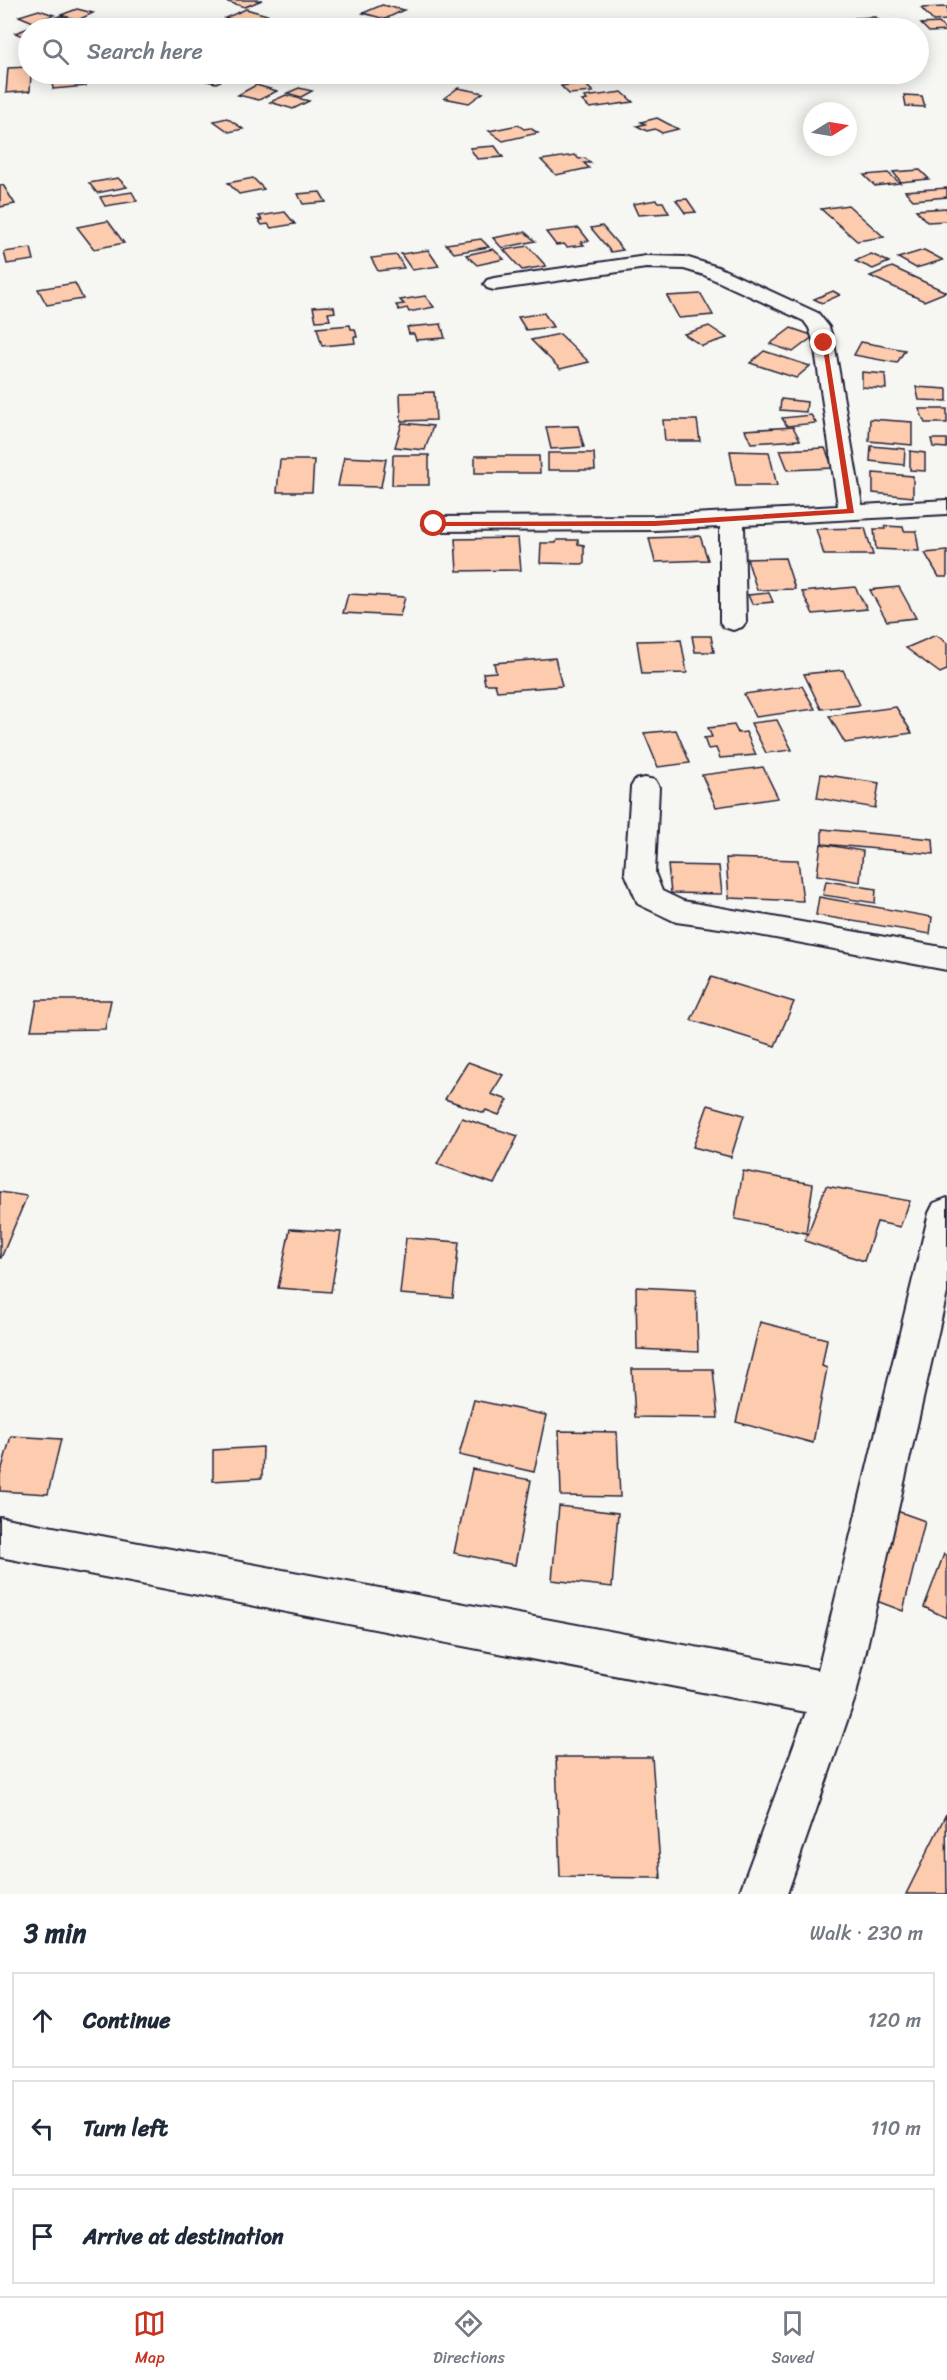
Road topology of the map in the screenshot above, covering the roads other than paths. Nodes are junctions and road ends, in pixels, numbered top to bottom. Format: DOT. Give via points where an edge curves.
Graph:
graph roads {
  1 [pos="494,284"];
  2 [pos="947,507"];
  3 [pos="851,511"];
  4 [pos="732,519"];
  5 [pos="434,524"];
  6 [pos="733,622"];
  7 [pos="645,787"];
  8 [pos="947,959"];
  9 [pos="947,1214"];
  10 [pos="0,1537"];
  11 [pos="834,1695"];
  12 [pos="763,1894"];
  1 -- 3 [label="street" via="646,262 685,263 811,317 824,343"];
  2 -- 3 [label="street"];
  3 -- 4 [label="street"];
  4 -- 5 [label="street" via="655,524"];
  4 -- 6 [label="street"];
  7 -- 8 [label="street" via="640,873 649,897 676,910"];
  9 -- 11 [label="street"];
  10 -- 11 [label="street"];
  11 -- 12 [label="street"];
}
